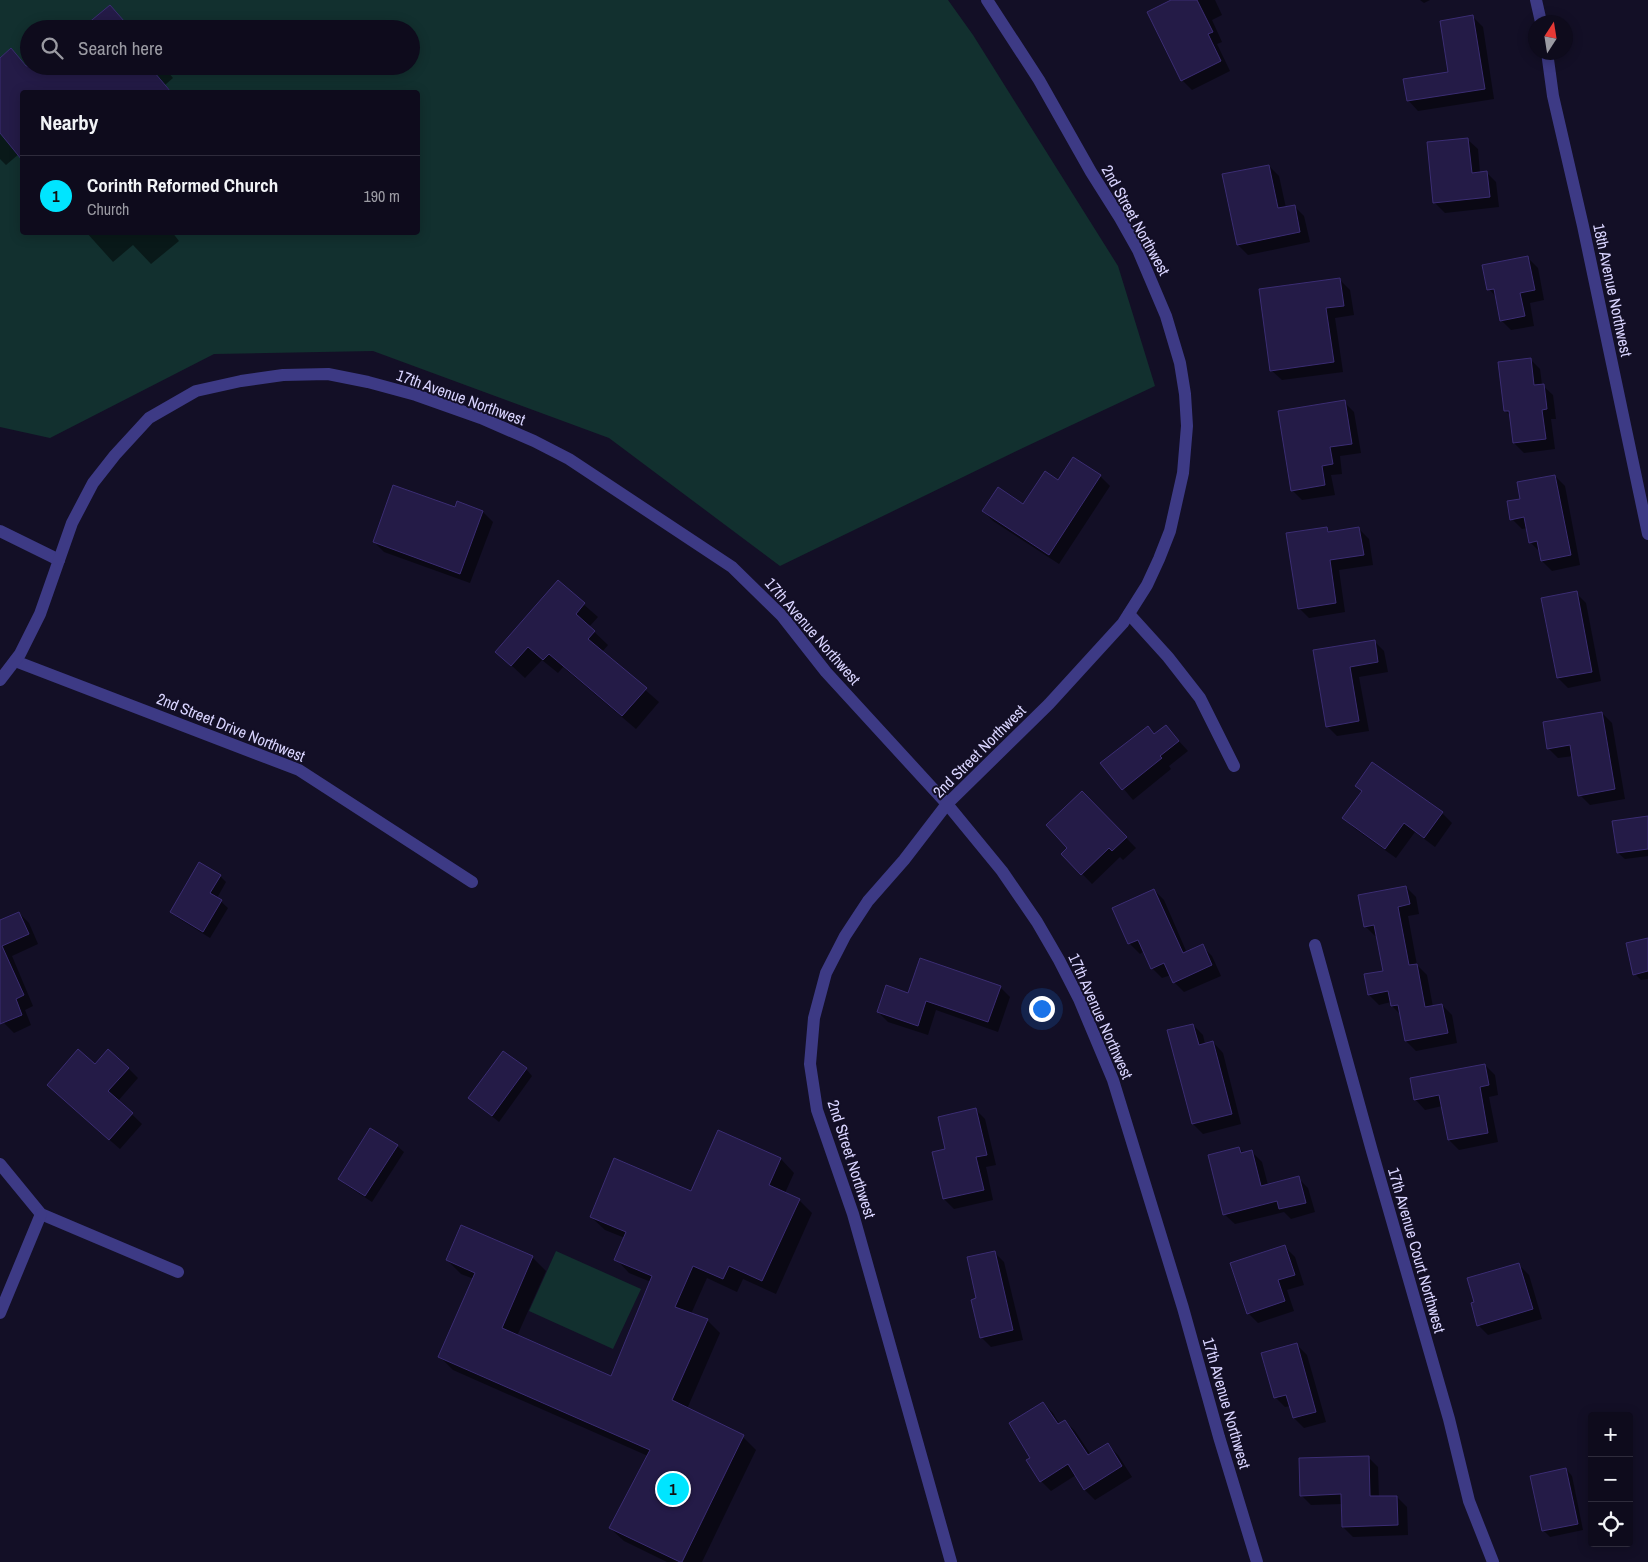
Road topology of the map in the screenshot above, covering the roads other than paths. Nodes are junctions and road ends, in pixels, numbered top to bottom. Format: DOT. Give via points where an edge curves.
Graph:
graph roads {
  1 [pos="987,0"];
  2 [pos="1536,0"];
  3 [pos="1539,15"];
  4 [pos="1548,60"];
  5 [pos="0,531"];
  6 [pos="1648,534"];
  7 [pos="58,560"];
  8 [pos="1129,614"];
  9 [pos="14,660"];
  10 [pos="0,680"];
  11 [pos="1234,766"];
  12 [pos="947,804"];
  13 [pos="472,882"];
  14 [pos="1315,946"];
  15 [pos="0,1164"];
  16 [pos="41,1214"];
  17 [pos="178,1272"];
  18 [pos="0,1312"];
  19 [pos="951,1562"];
  20 [pos="1257,1562"];
  21 [pos="1493,1562"];
  1 -- 8 [label="street, 2nd Street Northwest" via="1039,80 1133,242 1153,282 1180,363 1187,426 1178,503 1159,559"];
  2 -- 3 [label="street"];
  4 -- 6 [label="street, 18th Avenue Northwest" via="1553,96"];
  5 -- 7 [label="street"];
  7 -- 9 [label="street, 17th Avenue Northwest" via="40,614"];
  7 -- 12 [label="street, 17th Avenue Northwest" via="93,483 149,418 196,391 283,375 328,374 416,395 481,418 569,459 732,567 782,616 826,672"];
  8 -- 11 [label="street" via="1200,698"];
  8 -- 12 [label="street, 2nd Street Northwest" via="1049,704"];
  9 -- 10 [label="street, 17th Avenue Northwest"];
  9 -- 13 [label="street, 2nd Street Drive Northwest" via="299,770"];
  12 -- 19 [label="street, 2nd Street Northwest" via="868,902 845,936 820,988 812,1025 810,1064 817,1110 853,1214"];
  12 -- 20 [label="street, 17th Avenue Northwest" via="1002,871 1037,922 1079,999 1113,1080"];
  14 -- 21 [label="street, 17th Avenue Court Northwest" via="1449,1419 1469,1501"];
  15 -- 16 [label="street"];
  16 -- 17 [label="street"];
  16 -- 18 [label="street"];
}
